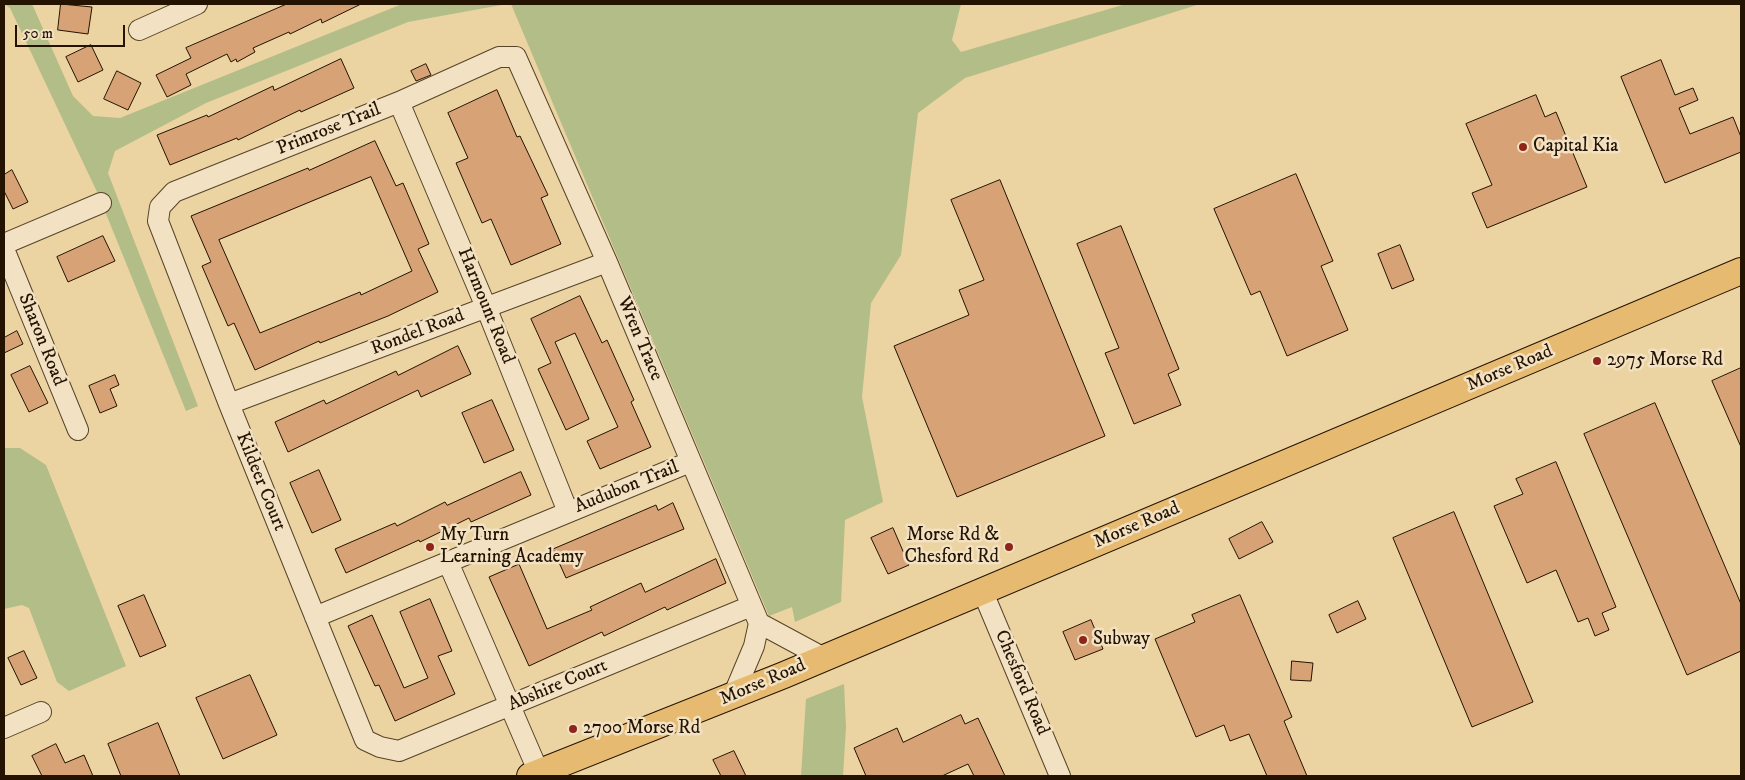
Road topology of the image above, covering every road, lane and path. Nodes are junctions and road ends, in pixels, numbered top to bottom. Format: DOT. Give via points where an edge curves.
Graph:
graph roads {
  1 [pos="197,4"];
  2 [pos="139,30"];
  3 [pos="516,56"];
  4 [pos="399,102"];
  5 [pos="101,203"];
  6 [pos="158,221"];
  7 [pos="4,244"];
  8 [pos="4,249"];
  9 [pos="607,262"];
  10 [pos="1741,271"];
  11 [pos="486,307"];
  12 [pos="229,404"];
  13 [pos="78,430"];
  14 [pos="690,462"];
  15 [pos="568,512"];
  16 [pos="448,562"];
  17 [pos="982,590"];
  18 [pos="755,615"];
  19 [pos="315,616"];
  20 [pos="824,658"];
  21 [pos="733,696"];
  22 [pos="511,706"];
  23 [pos="41,712"];
  24 [pos="4,728"];
  25 [pos="365,740"];
  26 [pos="535,774"];
  27 [pos="1060,776"];
  1 -- 2 [label="street"];
  3 -- 4 [label="street, Primrose Trail" via="498,57"];
  3 -- 9 [label="street, Wren Trace"];
  4 -- 6 [label="street, Primrose Trail" via="174,192 160,207"];
  4 -- 11 [label="street, Harmount Road"];
  5 -- 7 [label="street"];
  6 -- 12 [label="street, Kildeer Court"];
  8 -- 13 [label="street, Sharon Road"];
  9 -- 11 [label="street, Rondel Road"];
  9 -- 14 [label="street, Wren Trace"];
  10 -- 17 [label="main road, Morse Road"];
  11 -- 12 [label="street, Rondel Road"];
  11 -- 15 [label="street, Harmount Road"];
  12 -- 19 [label="street, Kildeer Court"];
  14 -- 15 [label="street, Audubon Trail"];
  14 -- 18 [label="street, Wren Trace"];
  15 -- 16 [label="street, Audubon Trail"];
  16 -- 19 [label="street, Audubon Trail"];
  16 -- 22 [label="street"];
  17 -- 20 [label="main road, Morse Road"];
  17 -- 27 [label="street, Chesford Road"];
  18 -- 20 [label="street"];
  18 -- 21 [label="street" via="754,646"];
  18 -- 22 [label="street, Abshire Court"];
  19 -- 25 [label="street, Kildeer Court"];
  20 -- 21 [label="main road, Morse Road"];
  21 -- 26 [label="main road, Morse Road"];
  22 -- 25 [label="street, Abshire Court" via="399,751"];
  22 -- 26 [label="street"];
  23 -- 24 [label="street"];
}
